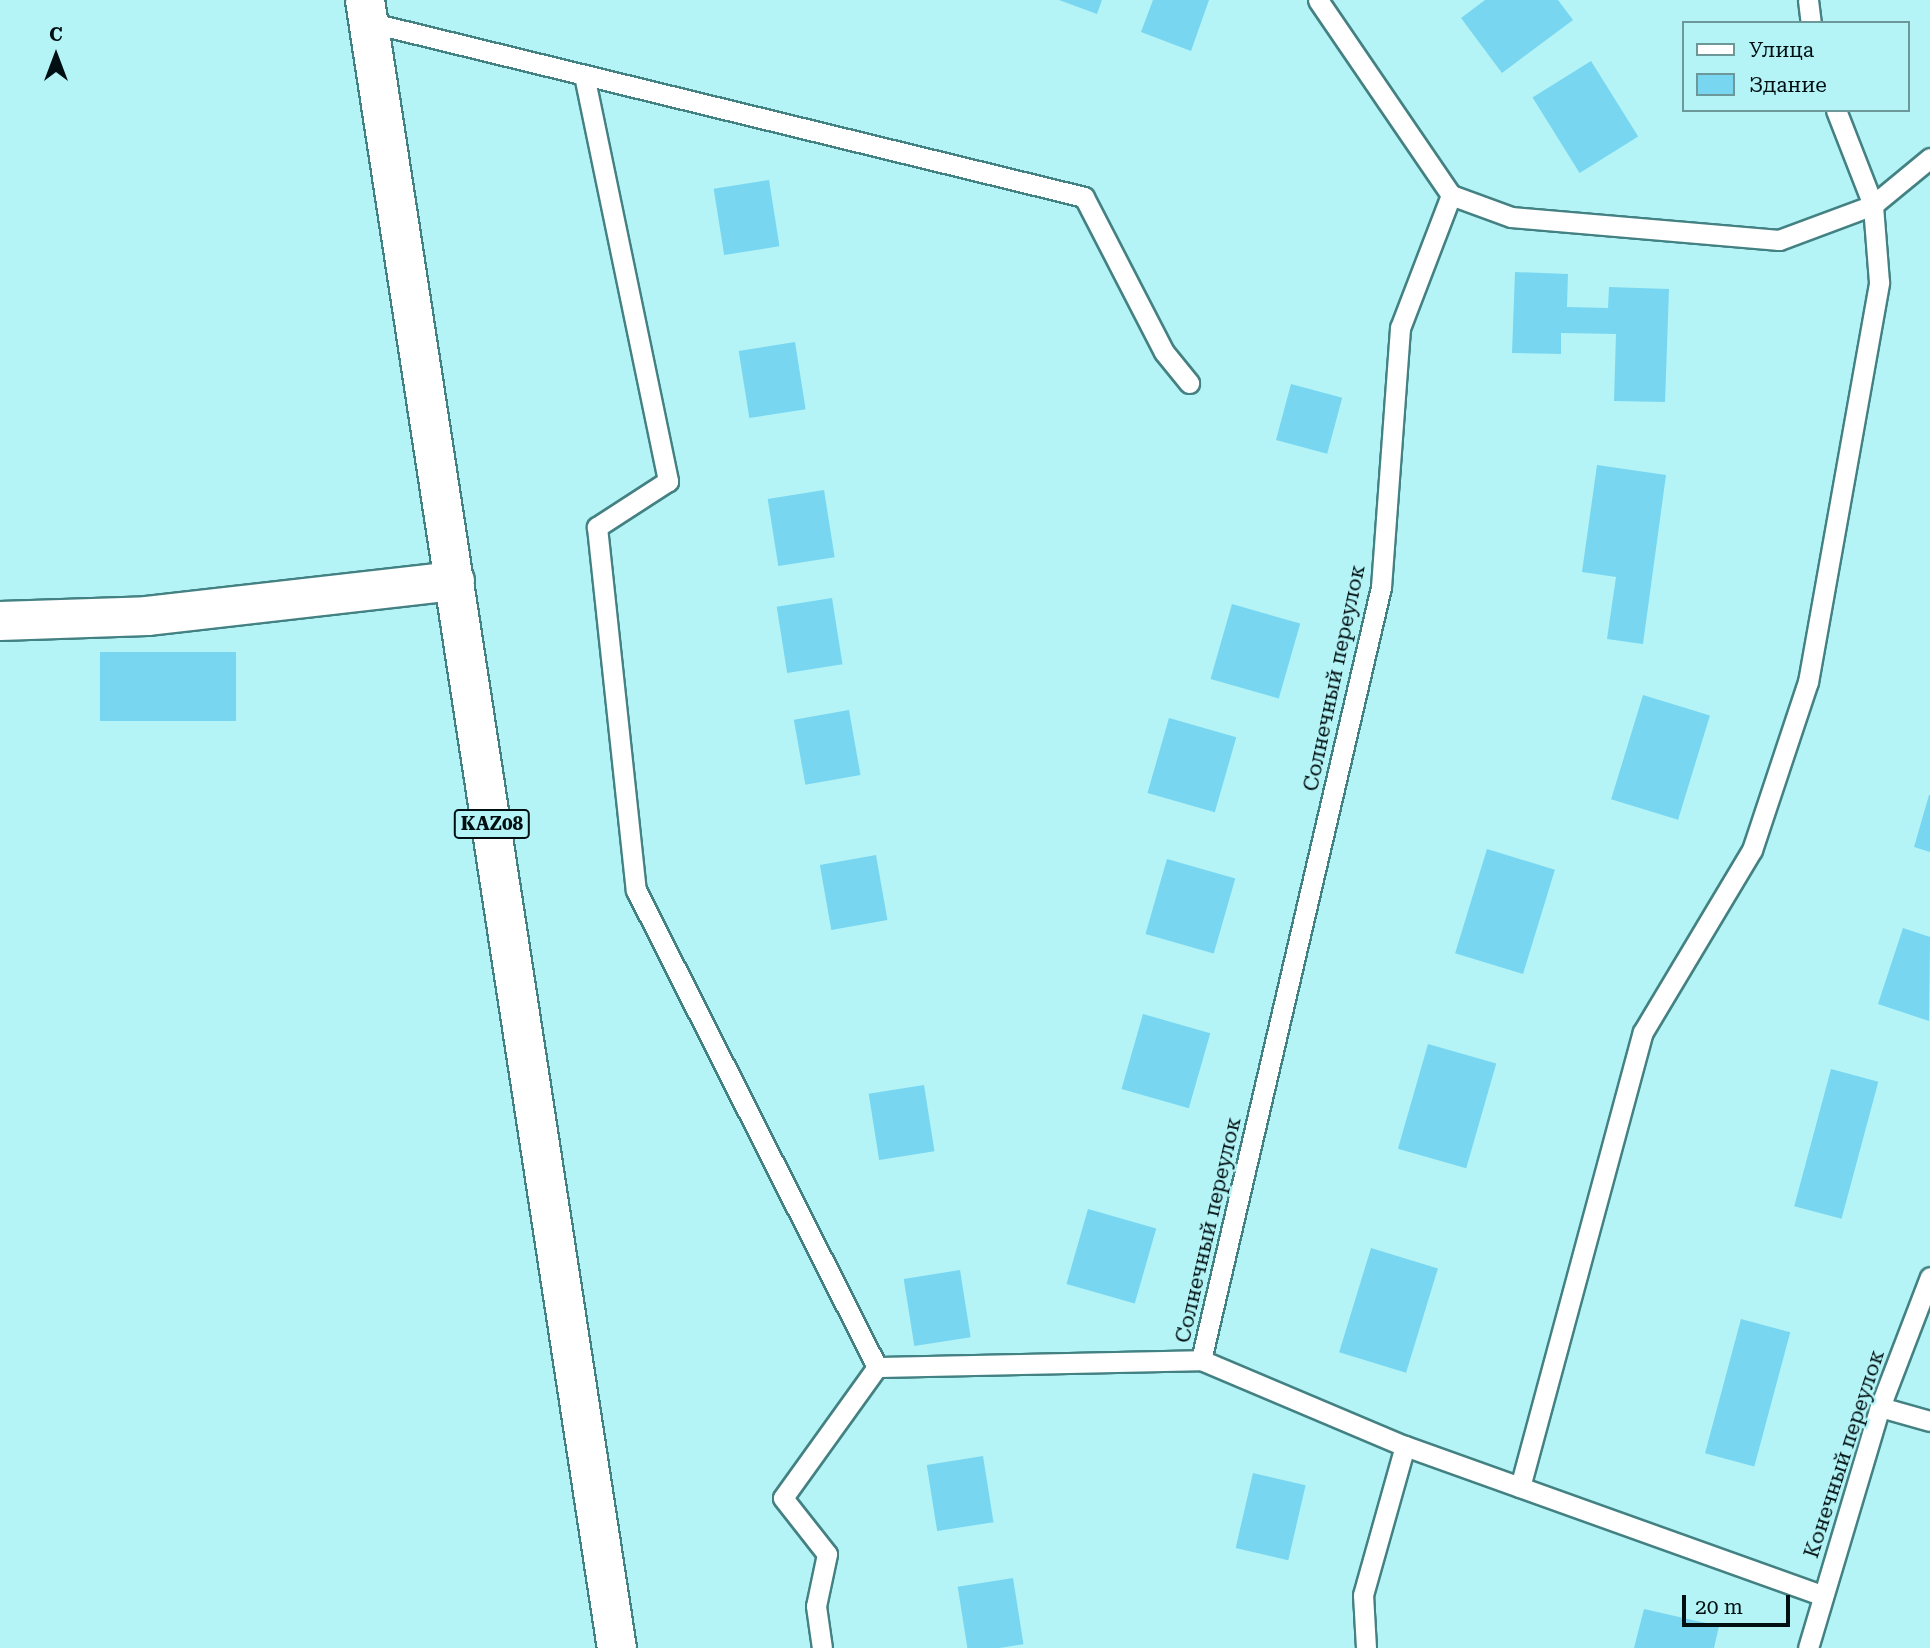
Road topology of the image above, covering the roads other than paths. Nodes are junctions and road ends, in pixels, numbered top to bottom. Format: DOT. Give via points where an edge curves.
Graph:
graph roads {
  1 [pos="1318,0"];
  2 [pos="1808,0"];
  3 [pos="367,11"];
  4 [pos="1811,21"];
  5 [pos="584,75"];
  6 [pos="1837,112"];
  7 [pos="1930,158"];
  8 [pos="1451,195"];
  9 [pos="1873,205"];
  10 [pos="1189,383"];
  11 [pos="455,581"];
  12 [pos="0,621"];
  13 [pos="1930,1277"];
  14 [pos="1201,1360"];
  15 [pos="877,1367"];
  16 [pos="1880,1408"];
  17 [pos="1930,1421"];
  18 [pos="1405,1446"];
  19 [pos="1520,1487"];
  20 [pos="1822,1595"];
  21 [pos="617,1648"];
  22 [pos="822,1648"];
  23 [pos="1366,1648"];
  24 [pos="1808,1648"];
  1 -- 8 [label="lane"];
  2 -- 4 [label="lane"];
  3 -- 5 [label="lane"];
  3 -- 11 [label="main road, KAZ08"];
  5 -- 10 [label="lane" via="1084,197 1164,352"];
  5 -- 15 [label="lane" via="668,481 597,527 636,890"];
  6 -- 9 [label="lane"];
  7 -- 9 [label="lane"];
  8 -- 9 [label="lane" via="1511,217 1779,240"];
  8 -- 14 [label="lane, Солнечный переулок" via="1400,328 1381,587"];
  9 -- 19 [label="lane" via="1879,282 1808,682 1752,850 1643,1032"];
  11 -- 12 [label="main road" via="147,616"];
  11 -- 21 [label="main road, KAZ08"];
  13 -- 16 [label="lane, Конечный переулок"];
  14 -- 15 [label="lane"];
  14 -- 18 [label="lane"];
  15 -- 22 [label="lane" via="783,1498 827,1554 816,1606"];
  16 -- 17 [label="lane"];
  16 -- 20 [label="lane, Конечный переулок"];
  18 -- 19 [label="lane"];
  18 -- 23 [label="lane" via="1363,1595"];
  19 -- 20 [label="lane"];
  20 -- 24 [label="lane, Конечный переулок"];
}
